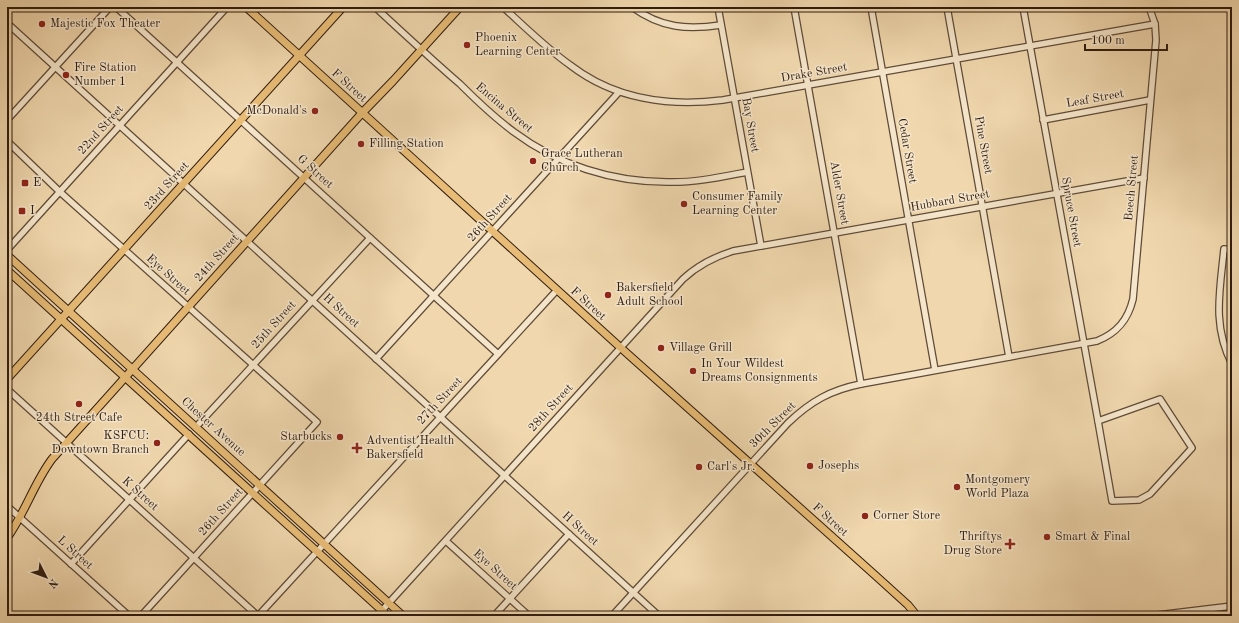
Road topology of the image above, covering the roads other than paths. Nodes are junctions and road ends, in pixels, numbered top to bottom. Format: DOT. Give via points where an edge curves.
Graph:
graph roads {
  1 [pos="110,7"];
  2 [pos="116,7"];
  3 [pos="227,7"];
  4 [pos="246,7"];
  5 [pos="343,7"];
  6 [pos="375,7"];
  7 [pos="460,7"];
  8 [pos="503,7"];
  9 [pos="632,7"];
  10 [pos="718,7"];
  11 [pos="794,7"];
  12 [pos="871,7"];
  13 [pos="947,7"];
  14 [pos="1023,7"];
  15 [pos="1149,7"];
  16 [pos="7,23"];
  17 [pos="1155,24"];
  18 [pos="721,25"];
  19 [pos="1030,46"];
  20 [pos="422,50"];
  21 [pos="299,56"];
  22 [pos="956,59"];
  23 [pos="177,62"];
  24 [pos="55,67"];
  25 [pos="882,72"];
  26 [pos="808,85"];
  27 [pos="619,92"];
  28 [pos="734,98"];
  29 [pos="1150,100"];
  30 [pos="362,113"];
  31 [pos="7,120"];
  32 [pos="241,120"];
  33 [pos="1043,120"];
  34 [pos="120,126"];
  35 [pos="7,141"];
  36 [pos="558,158"];
  37 [pos="747,172"];
  38 [pos="304,178"];
  39 [pos="1144,178"];
  40 [pos="183,184"];
  41 [pos="60,192"];
  42 [pos="1056,194"];
  43 [pos="982,207"];
  44 [pos="908,220"];
  45 [pos="492,231"];
  46 [pos="835,233"];
  47 [pos="370,238"];
  48 [pos="247,241"];
  49 [pos="761,246"];
  50 [pos="7,250"];
  51 [pos="124,250"];
  52 [pos="1232,250"];
  53 [pos="7,256"];
  54 [pos="7,270"];
  55 [pos="557,290"];
  56 [pos="434,296"];
  57 [pos="311,300"];
  58 [pos="188,307"];
  59 [pos="69,310"];
  60 [pos="62,318"];
  61 [pos="1083,344"];
  62 [pos="621,348"];
  63 [pos="498,354"];
  64 [pos="1009,357"];
  65 [pos="376,359"];
  66 [pos="1232,364"];
  67 [pos="253,365"];
  68 [pos="132,369"];
  69 [pos="935,370"];
  70 [pos="125,376"];
  71 [pos="7,379"];
  72 [pos="861,384"];
  73 [pos="7,389"];
  74 [pos="164,411"];
  75 [pos="441,417"];
  76 [pos="1098,420"];
  77 [pos="317,422"];
  78 [pos="196,427"];
  79 [pos="189,434"];
  80 [pos="67,442"];
  81 [pos="751,463"];
  82 [pos="505,475"];
  83 [pos="260,485"];
  84 [pos="253,493"];
  85 [pos="130,499"];
  86 [pos="7,506"];
  87 [pos="20,518"];
  88 [pos="569,534"];
  89 [pos="7,538"];
  90 [pos="446,541"];
  91 [pos="324,544"];
  92 [pos="317,551"];
  93 [pos="194,558"];
  94 [pos="71,564"];
  95 [pos="634,592"];
  96 [pos="510,599"];
  97 [pos="389,603"];
  98 [pos="1232,606"];
  99 [pos="379,613"];
  100 [pos="129,616"];
  101 [pos="141,616"];
  102 [pos="258,616"];
  103 [pos="388,616"];
  104 [pos="404,616"];
  105 [pos="494,616"];
  106 [pos="529,616"];
  107 [pos="612,616"];
  108 [pos="659,616"];
  109 [pos="917,616"];
  110 [pos="1149,616"];
  1 -- 24 [label="street"];
  2 -- 23 [label="street, G Street"];
  3 -- 23 [label="street, 22nd Street"];
  4 -- 21 [label="main road, F Street"];
  5 -- 21 [label="main road, 23rd Street"];
  6 -- 20 [label="street, Encina Street"];
  7 -- 20 [label="main road, 24th Street"];
  8 -- 27 [label="street, Drake Street" via="557,56 601,84"];
  9 -- 18 [label="street" via="653,20 674,26 696,28"];
  10 -- 18 [label="street, Bay Street"];
  11 -- 26 [label="street, Alder Street"];
  12 -- 25 [label="street, Cedar Street"];
  13 -- 22 [label="street, Pine Street"];
  14 -- 19 [label="street, Spruce Street"];
  15 -- 17 [label="street, Beech Street"];
  16 -- 24 [label="street, H Street"];
  17 -- 19 [label="street, Drake Street"];
  17 -- 29 [label="street, Beech Street" via="1156,40"];
  18 -- 28 [label="street, Bay Street"];
  19 -- 22 [label="street, Drake Street"];
  19 -- 33 [label="street, Spruce Street"];
  20 -- 30 [label="main road, 24th Street"];
  20 -- 36 [label="street, Encina Street" via="500,121 540,149"];
  21 -- 30 [label="main road, F Street"];
  21 -- 32 [label="main road, 23rd Street"];
  22 -- 25 [label="street, Drake Street"];
  22 -- 43 [label="street, Pine Street"];
  23 -- 32 [label="street, G Street"];
  23 -- 34 [label="street, 22nd Street"];
  24 -- 31 [label="street"];
  24 -- 34 [label="street, H Street"];
  25 -- 26 [label="street, Drake Street"];
  25 -- 44 [label="street, Cedar Street"];
  26 -- 28 [label="street, Drake Street"];
  26 -- 46 [label="street, Alder Street"];
  27 -- 28 [label="street, Drake Street" via="649,100 677,103 705,103"];
  27 -- 36 [label="street, 26th Street"];
  28 -- 37 [label="street, Bay Street"];
  29 -- 33 [label="street, Leaf Street"];
  29 -- 39 [label="street, Beech Street"];
  30 -- 38 [label="main road, 24th Street"];
  30 -- 45 [label="main road, F Street"];
  32 -- 38 [label="street, G Street"];
  32 -- 40 [label="main road, 23rd Street"];
  33 -- 42 [label="street, Spruce Street"];
  34 -- 40 [label="street, H Street"];
  34 -- 41 [label="street, 22nd Street"];
  35 -- 41 [label="street, Eye Street"];
  36 -- 37 [label="street, Encina Street" via="597,173 650,182 686,182"];
  36 -- 45 [label="street, 26th Street"];
  37 -- 49 [label="street, Bay Street"];
  38 -- 47 [label="street, G Street"];
  38 -- 48 [label="main road, 24th Street"];
  39 -- 42 [label="street, Hubbard Street"];
  39 -- 61 [label="street, Beech Street" via="1131,307 1124,322 1112,334"];
  40 -- 48 [label="street, H Street"];
  40 -- 51 [label="main road, 23rd Street"];
  41 -- 50 [label="street, 22nd Street"];
  41 -- 51 [label="street, Eye Street"];
  42 -- 43 [label="street, Hubbard Street"];
  42 -- 61 [label="street, Spruce Street"];
  43 -- 44 [label="street, Hubbard Street"];
  43 -- 64 [label="street, Pine Street"];
  44 -- 46 [label="street, Hubbard Street"];
  44 -- 69 [label="street, Cedar Street"];
  45 -- 55 [label="main road, F Street"];
  45 -- 56 [label="street, 26th Street"];
  46 -- 49 [label="street, Hubbard Street"];
  46 -- 72 [label="street, Alder Street"];
  47 -- 56 [label="street, G Street"];
  47 -- 57 [label="street, 25th Street"];
  48 -- 57 [label="street, H Street"];
  48 -- 58 [label="main road, 24th Street"];
  49 -- 62 [label="street, 28th Street" via="723,254 693,270"];
  51 -- 58 [label="street, Eye Street"];
  51 -- 59 [label="main road, 23rd Street"];
  52 -- 66 [label="street" via="1224,249 1218,319 1222,342"];
  53 -- 59 [label="main road, Chester Avenue"];
  54 -- 60 [label="main road, Chester Avenue"];
  55 -- 62 [label="main road, F Street"];
  55 -- 63 [label="street, 27th Street"];
  56 -- 63 [label="street, G Street"];
  56 -- 65 [label="street, 26th Street"];
  57 -- 65 [label="street, H Street"];
  57 -- 67 [label="street, 25th Street"];
  58 -- 67 [label="street, Eye Street"];
  58 -- 68 [label="main road, 24th Street"];
  59 -- 60 [label="main road, 23rd Street"];
  59 -- 68 [label="main road, Chester Avenue"];
  60 -- 70 [label="main road, Chester Avenue"];
  60 -- 71 [label="main road, 23rd Street"];
  61 -- 64 [label="street, 30th Street"];
  61 -- 76 [label="street, Spruce Street"];
  62 -- 81 [label="main road, F Street"];
  62 -- 82 [label="street, 28th Street"];
  63 -- 75 [label="street, 27th Street"];
  64 -- 69 [label="street, 30th Street"];
  65 -- 75 [label="street, H Street"];
  67 -- 77 [label="street, Eye Street"];
  67 -- 78 [label="street, 25th Street"];
  68 -- 70 [label="main road, 24th Street"];
  68 -- 78 [label="main road, Chester Avenue"];
  69 -- 72 [label="street, 30th Street"];
  70 -- 74 [label="main road, Chester Avenue"];
  70 -- 80 [label="main road, 24th Street"];
  72 -- 81 [label="street, 30th Street" via="834,390 811,403 788,422"];
  73 -- 80 [label="street, K Street"];
  74 -- 78 [label="main road" via="171,412"];
  74 -- 79 [label="main road, Chester Avenue"];
  75 -- 82 [label="street, H Street"];
  75 -- 91 [label="street, 27th Street"];
  76 -- 76 [label="street, Spruce Street" via="1112,501 1139,500 1150,494 1192,448 1160,399"];
  77 -- 83 [label="street, 26th Street"];
  78 -- 83 [label="main road, Chester Avenue"];
  79 -- 84 [label="main road, Chester Avenue"];
  79 -- 85 [label="street"];
  80 -- 85 [label="street, K Street"];
  80 -- 87 [label="main road, 24th Street" via="44,470"];
  81 -- 95 [label="street, 30th Street"];
  81 -- 109 [label="main road, F Street"];
  82 -- 88 [label="street, H Street"];
  82 -- 90 [label="street, 28th Street"];
  83 -- 84 [label="street, 26th Street"];
  83 -- 91 [label="main road, Chester Avenue"];
  84 -- 92 [label="main road, Chester Avenue"];
  84 -- 93 [label="street, 26th Street"];
  85 -- 93 [label="street, K Street"];
  85 -- 94 [label="street"];
  86 -- 87 [label="street, L Street"];
  87 -- 89 [label="main road, 24th Street"];
  87 -- 94 [label="street, L Street"];
  88 -- 95 [label="street, H Street"];
  88 -- 96 [label="street"];
  90 -- 96 [label="street, Eye Street"];
  90 -- 97 [label="street, 28th Street"];
  91 -- 92 [label="street, 27th Street"];
  91 -- 97 [label="main road, Chester Avenue"];
  92 -- 99 [label="main road, Chester Avenue"];
  92 -- 102 [label="street, 27th Street"];
  93 -- 101 [label="street, 26th Street"];
  93 -- 102 [label="street, K Street"];
  94 -- 100 [label="street, L Street"];
  95 -- 107 [label="street, 30th Street"];
  95 -- 108 [label="street, H Street"];
  96 -- 105 [label="street"];
  96 -- 106 [label="street, Eye Street"];
  97 -- 99 [label="street, 28th Street"];
  97 -- 104 [label="main road, Chester Avenue"];
  98 -- 110 [label="street"];
  99 -- 103 [label="main road, Chester Avenue"];
}
